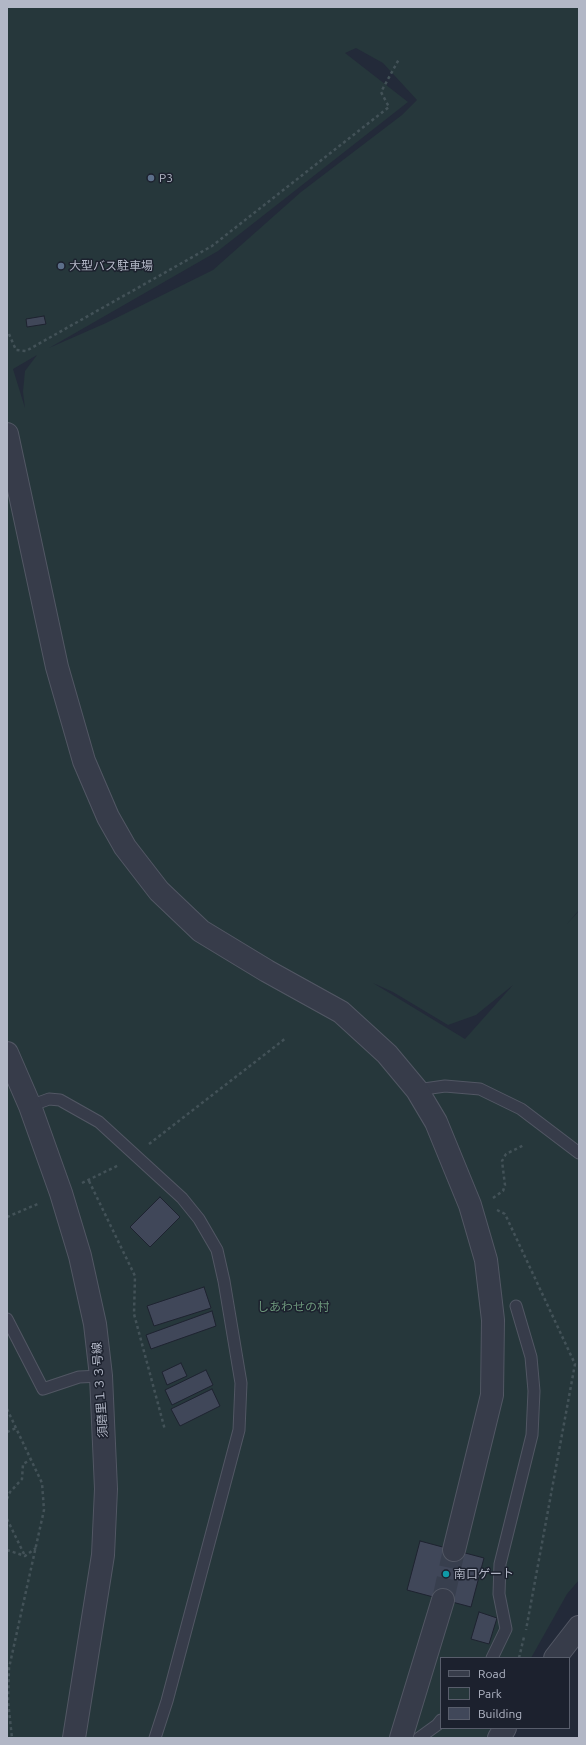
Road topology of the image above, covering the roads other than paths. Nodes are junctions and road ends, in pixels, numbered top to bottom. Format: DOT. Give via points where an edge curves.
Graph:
graph roads {
  1 [pos="7,434"];
  2 [pos="7,1054"];
  3 [pos="417,1090"];
  4 [pos="30,1106"];
  5 [pos="579,1153"];
  6 [pos="516,1306"];
  7 [pos="7,1319"];
  8 [pos="101,1376"];
  9 [pos="454,1550"];
  10 [pos="443,1600"];
  11 [pos="579,1627"];
  12 [pos="492,1657"];
  13 [pos="556,1657"];
  14 [pos="440,1721"];
  15 [pos="504,1729"];
  16 [pos="74,1738"];
  17 [pos="155,1738"];
  18 [pos="401,1738"];
  19 [pos="419,1738"];
  20 [pos="499,1738"];
  1 -- 3 [label="street" via="57,667 84,762 125,847 159,891 201,931 341,1012 387,1054"];
  2 -- 4 [label="street, 須磨里１３３号線"];
  3 -- 5 [label="lane" via="445,1086 480,1089 521,1109"];
  3 -- 9 [label="street" via="436,1122 470,1205 486,1260 493,1320 492,1395"];
  4 -- 8 [label="street, 須磨里１３３号線" via="62,1193 80,1256 95,1324"];
  4 -- 17 [label="lane" via="49,1099 60,1100 99,1122 182,1198 200,1219 217,1250 224,1281 241,1383 239,1430"];
  6 -- 12 [label="lane" via="531,1357 534,1392 532,1428 500,1564 499,1594 506,1629"];
  7 -- 8 [label="lane" via="43,1389 79,1377"];
  8 -- 16 [label="street, 須磨里１３３号線" via="106,1489 102,1555"];
  10 -- 18 [label="street"];
  11 -- 13 [label="street"];
  14 -- 19 [label="lane"];
  15 -- 20 [label="street"];
}
